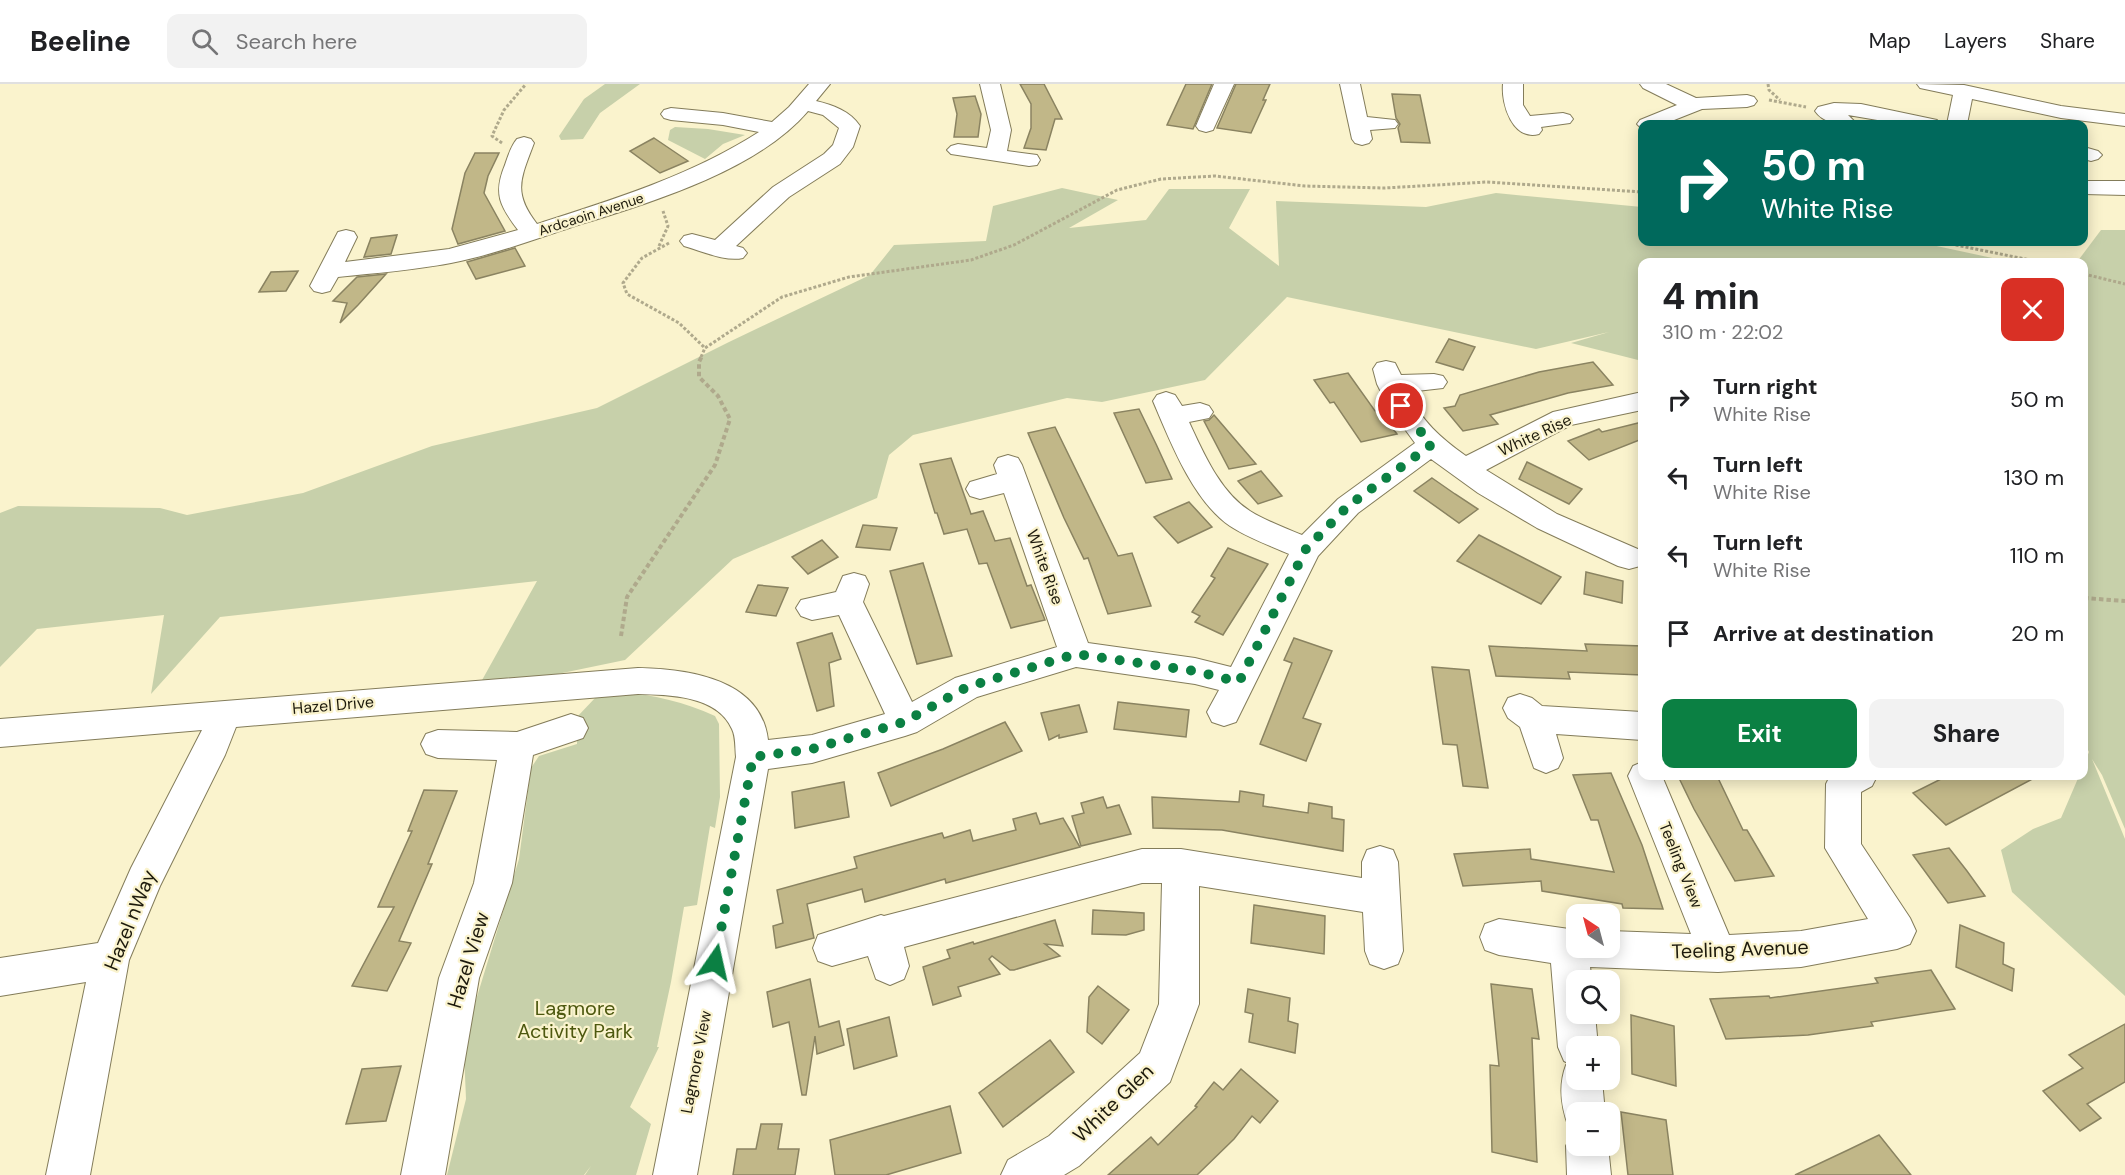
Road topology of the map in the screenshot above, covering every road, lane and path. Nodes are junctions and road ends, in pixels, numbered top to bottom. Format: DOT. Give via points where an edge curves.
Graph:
graph roads {
  1 [pos="526,84"];
  2 [pos="820,84"];
  3 [pos="990,84"];
  4 [pos="1224,84"];
  5 [pos="1350,84"];
  6 [pos="1513,84"];
  7 [pos="1650,84"];
  8 [pos="1768,84"];
  9 [pos="1927,84"];
  10 [pos="1964,91"];
  11 [pos="1747,101"];
  12 [pos="1781,101"];
  13 [pos="806,104"];
  14 [pos="1694,105"];
  15 [pos="1191,107"];
  16 [pos="1825,111"];
  17 [pos="668,115"];
  18 [pos="1563,119"];
  19 [pos="1657,120"];
  20 [pos="1842,120"];
  21 [pos="1895,120"];
  22 [pos="1958,120"];
  23 [pos="2125,120"];
  24 [pos="1388,124"];
  25 [pos="777,129"];
  26 [pos="522,143"];
  27 [pos="958,150"];
  28 [pos="996,155"];
  29 [pos="1029,160"];
  30 [pos="2088,188"];
  31 [pos="2125,188"];
  32 [pos="656,192"];
  33 [pos="1638,192"];
  34 [pos="532,233"];
  35 [pos="346,237"];
  36 [pos="692,241"];
  37 [pos="659,246"];
  38 [pos="1961,246"];
  39 [pos="2020,258"];
  40 [pos="2088,275"];
  41 [pos="2125,284"];
  42 [pos="705,348"];
  43 [pos="1434,382"];
  44 [pos="1638,402"];
  45 [pos="1180,410"];
  46 [pos="1431,445"];
  47 [pos="1465,469"];
  48 [pos="980,489"];
  49 [pos="1306,549"];
  50 [pos="1629,558"];
  51 [pos="2088,598"];
  52 [pos="2125,601"];
  53 [pos="812,608"];
  54 [pos="621,636"];
  55 [pos="1076,654"];
  56 [pos="666,680"];
  57 [pos="1239,682"];
  58 [pos="1224,712"];
  59 [pos="225,714"];
  60 [pos="904,722"];
  61 [pos="1634,726"];
  62 [pos="571,729"];
  63 [pos="0,733"];
  64 [pos="438,744"];
  65 [pos="517,746"];
  66 [pos="1638,748"];
  67 [pos="753,757"];
  68 [pos="1546,758"];
  69 [pos="1647,780"];
  70 [pos="1852,780"];
  71 [pos="1181,866"];
  72 [pos="1499,937"];
  73 [pos="1566,947"];
  74 [pos="832,948"];
  75 [pos="1620,950"];
  76 [pos="1384,951"];
  77 [pos="1718,954"];
  78 [pos="1575,958"];
  79 [pos="111,960"];
  80 [pos="0,977"];
  81 [pos="1578,1036"];
  82 [pos="1588,1156"];
  83 [pos="68,1175"];
  84 [pos="423,1175"];
  85 [pos="675,1175"];
  86 [pos="1023,1175"];
  87 [pos="1589,1175"];
  1 -- 26 [label="path" via="504,110 492,136"];
  2 -- 13 [label="street, Ardcaoin Avenue"];
  3 -- 28 [label="street" via="1001,130"];
  4 -- 15 [label="street" via="1210,118"];
  5 -- 24 [label="street" via="1360,131"];
  6 -- 18 [label="street" via="1511,102 1528,126"];
  7 -- 14 [label="street"];
  8 -- 12 [label="path"];
  9 -- 10 [label="street"];
  10 -- 22 [label="street"];
  10 -- 23 [label="street" via="2061,112"];
  11 -- 12 [label="path"];
  11 -- 14 [label="street"];
  12 -- 16 [label="path"];
  13 -- 25 [label="street, Ardcaoin Avenue"];
  13 -- 36 [label="street" via="830,111 850,126 843,147 832,159 781,192 728,251"];
  14 -- 19 [label="street"];
  16 -- 20 [label="street"];
  16 -- 21 [label="street" via="1866,111"];
  17 -- 25 [label="street" via="723,119"];
  25 -- 32 [label="street, Ardcaoin Avenue" via="734,156"];
  26 -- 34 [label="street" via="507,187 513,208"];
  27 -- 28 [label="street"];
  28 -- 29 [label="street"];
  30 -- 31 [label="street"];
  32 -- 34 [label="street, Ardcaoin Avenue"];
  32 -- 37 [label="path" via="668,226"];
  33 -- 42 [label="path" via="1487,182 1385,188 1305,186 1215,176 1161,179 1117,190 1014,245 971,260 849,277 782,297"];
  34 -- 35 [label="street, Ardcaoin Avenue" via="434,259 325,280"];
  36 -- 37 [label="path"];
  37 -- 42 [label="path" via="629,270 623,283 627,294 680,323"];
  38 -- 39 [label="path"];
  40 -- 41 [label="path"];
  42 -- 54 [label="path" via="699,362 699,377 718,396 730,419 715,465 627,597"];
  43 -- 46 [label="street" via="1388,376 1401,406"];
  44 -- 47 [label="street, White Rise" via="1563,418"];
  45 -- 49 [label="street" via="1193,460 1226,506 1238,518"];
  46 -- 47 [label="street"];
  46 -- 49 [label="street" via="1348,506"];
  47 -- 50 [label="street" via="1546,521 1604,536"];
  48 -- 55 [label="street, White Rise" via="1011,472"];
  49 -- 57 [label="street"];
  51 -- 52 [label="path"];
  53 -- 60 [label="street" via="851,592"];
  55 -- 57 [label="street" via="1195,671"];
  55 -- 60 [label="street" via="967,687"];
  56 -- 59 [label="street, Hazel Drive"];
  56 -- 67 [label="street, Lagmore View" via="711,692 731,703 748,725"];
  57 -- 58 [label="street"];
  59 -- 63 [label="street, Hazel Drive"];
  59 -- 79 [label="street, Hazel nWay" via="144,880"];
  60 -- 67 [label="street" via="812,749"];
  61 -- 66 [label="street"];
  61 -- 68 [label="street" via="1526,713"];
  62 -- 65 [label="street"];
  64 -- 65 [label="street"];
  65 -- 84 [label="street, Hazel View" via="493,883 459,978"];
  67 -- 85 [label="street, Lagmore View"];
  69 -- 77 [label="street, Teeling View"];
  70 -- 77 [label="street, Teeling Avenue" via="1843,784 1843,848 1897,931 1801,949"];
  71 -- 74 [label="street" via="1142,866 885,950"];
  71 -- 76 [label="street" via="1381,880"];
  71 -- 86 [label="street, White Glen" via="1179,1004 1155,1067 1064,1150"];
  72 -- 73 [label="street, Teeling Avenue"];
  75 -- 77 [label="street, Teeling Avenue"];
  78 -- 81 [label="street"];
  79 -- 80 [label="street"];
  79 -- 83 [label="street, Hazel nWay"];
  82 -- 87 [label="street"];
}
